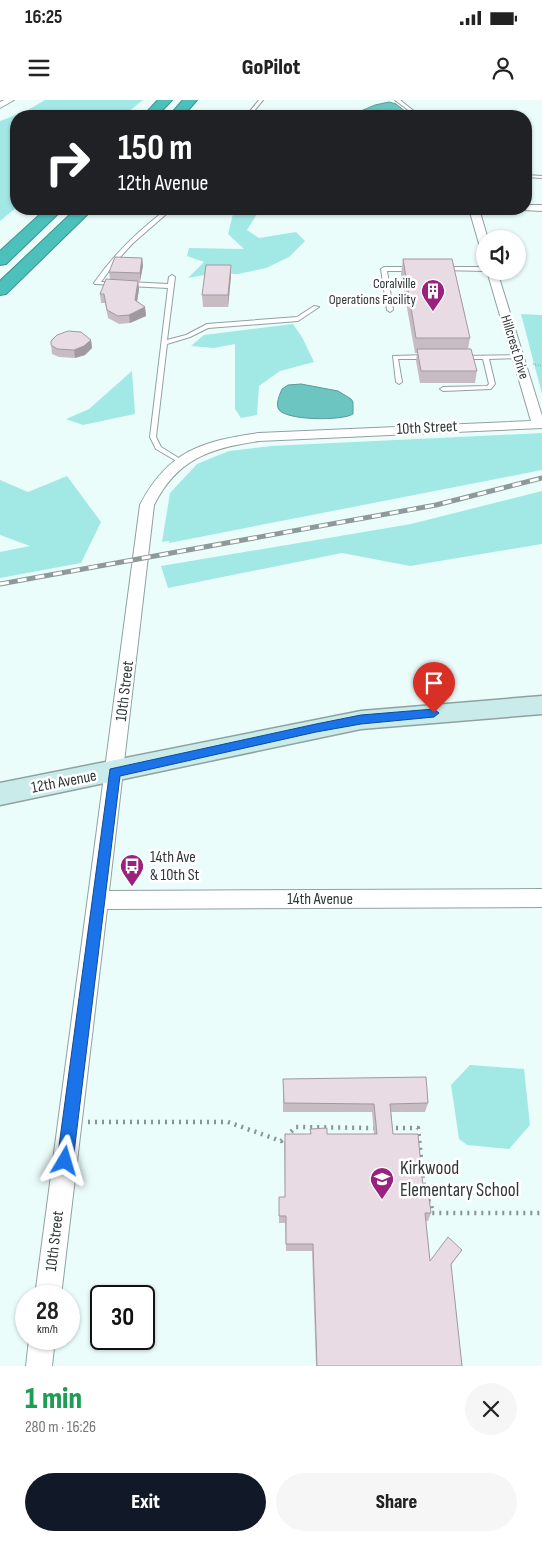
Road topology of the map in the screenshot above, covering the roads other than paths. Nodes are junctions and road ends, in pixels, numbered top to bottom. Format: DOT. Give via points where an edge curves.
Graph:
graph roads {
  1 [pos="10,100"];
  2 [pos="165,100"];
  3 [pos="190,100"];
  4 [pos="261,100"];
  5 [pos="397,100"];
  6 [pos="0,105"];
  7 [pos="156,110"];
  8 [pos="181,110"];
  9 [pos="253,110"];
  10 [pos="410,110"];
  11 [pos="49,215"];
  12 [pos="79,215"];
  13 [pos="161,215"];
  14 [pos="476,215"];
  15 [pos="480,230"];
  16 [pos="0,260"];
  17 [pos="421,269"];
  18 [pos="439,269"];
  19 [pos="476,269"];
  20 [pos="172,277"];
  21 [pos="495,280"];
  22 [pos="171,286"];
  23 [pos="0,290"];
  24 [pos="316,306"];
  25 [pos="390,310"];
  26 [pos="164,343"];
  27 [pos="432,357"];
  28 [pos="459,357"];
  29 [pos="486,357"];
  30 [pos="518,357"];
  31 [pos="399,382"];
  32 [pos="443,389"];
  33 [pos="540,424"];
  34 [pos="180,462"];
  35 [pos="542,705"];
  36 [pos="114,772"];
  37 [pos="0,794"];
  38 [pos="542,898"];
  39 [pos="98,900"];
  40 [pos="49,1285"];
  41 [pos="41,1350"];
  42 [pos="39,1366"];
  1 -- 6 [label="street"];
  2 -- 7 [label="highway"];
  3 -- 8 [label="highway"];
  4 -- 9 [label="lane"];
  5 -- 10 [label="lane"];
  11 -- 16 [label="highway"];
  12 -- 23 [label="highway"];
  13 -- 22 [label="lane" via="96,283"];
  14 -- 15 [label="street"];
  17 -- 25 [label="lane" via="384,269"];
  18 -- 19 [label="lane"];
  20 -- 22 [label="lane"];
  21 -- 30 [label="street, Hillcrest Drive"];
  22 -- 26 [label="lane"];
  24 -- 26 [label="lane" via="298,319 207,326"];
  26 -- 34 [label="lane" via="152,437 158,448"];
  27 -- 31 [label="lane" via="395,357"];
  28 -- 29 [label="lane"];
  29 -- 30 [label="lane"];
  29 -- 32 [label="lane" via="492,384 489,388"];
  30 -- 33 [label="street, Hillcrest Drive"];
  33 -- 34 [label="street, 10th Street" via="259,436 202,449"];
  34 -- 36 [label="street, 10th Street" via="162,477 147,505"];
  35 -- 36 [label="main road, 12th Avenue" via="361,720"];
  36 -- 37 [label="main road, 12th Avenue"];
  36 -- 39 [label="street, 10th Street"];
  38 -- 39 [label="street, 14th Avenue"];
  39 -- 40 [label="street, 10th Street"];
  41 -- 42 [label="street"];
}
